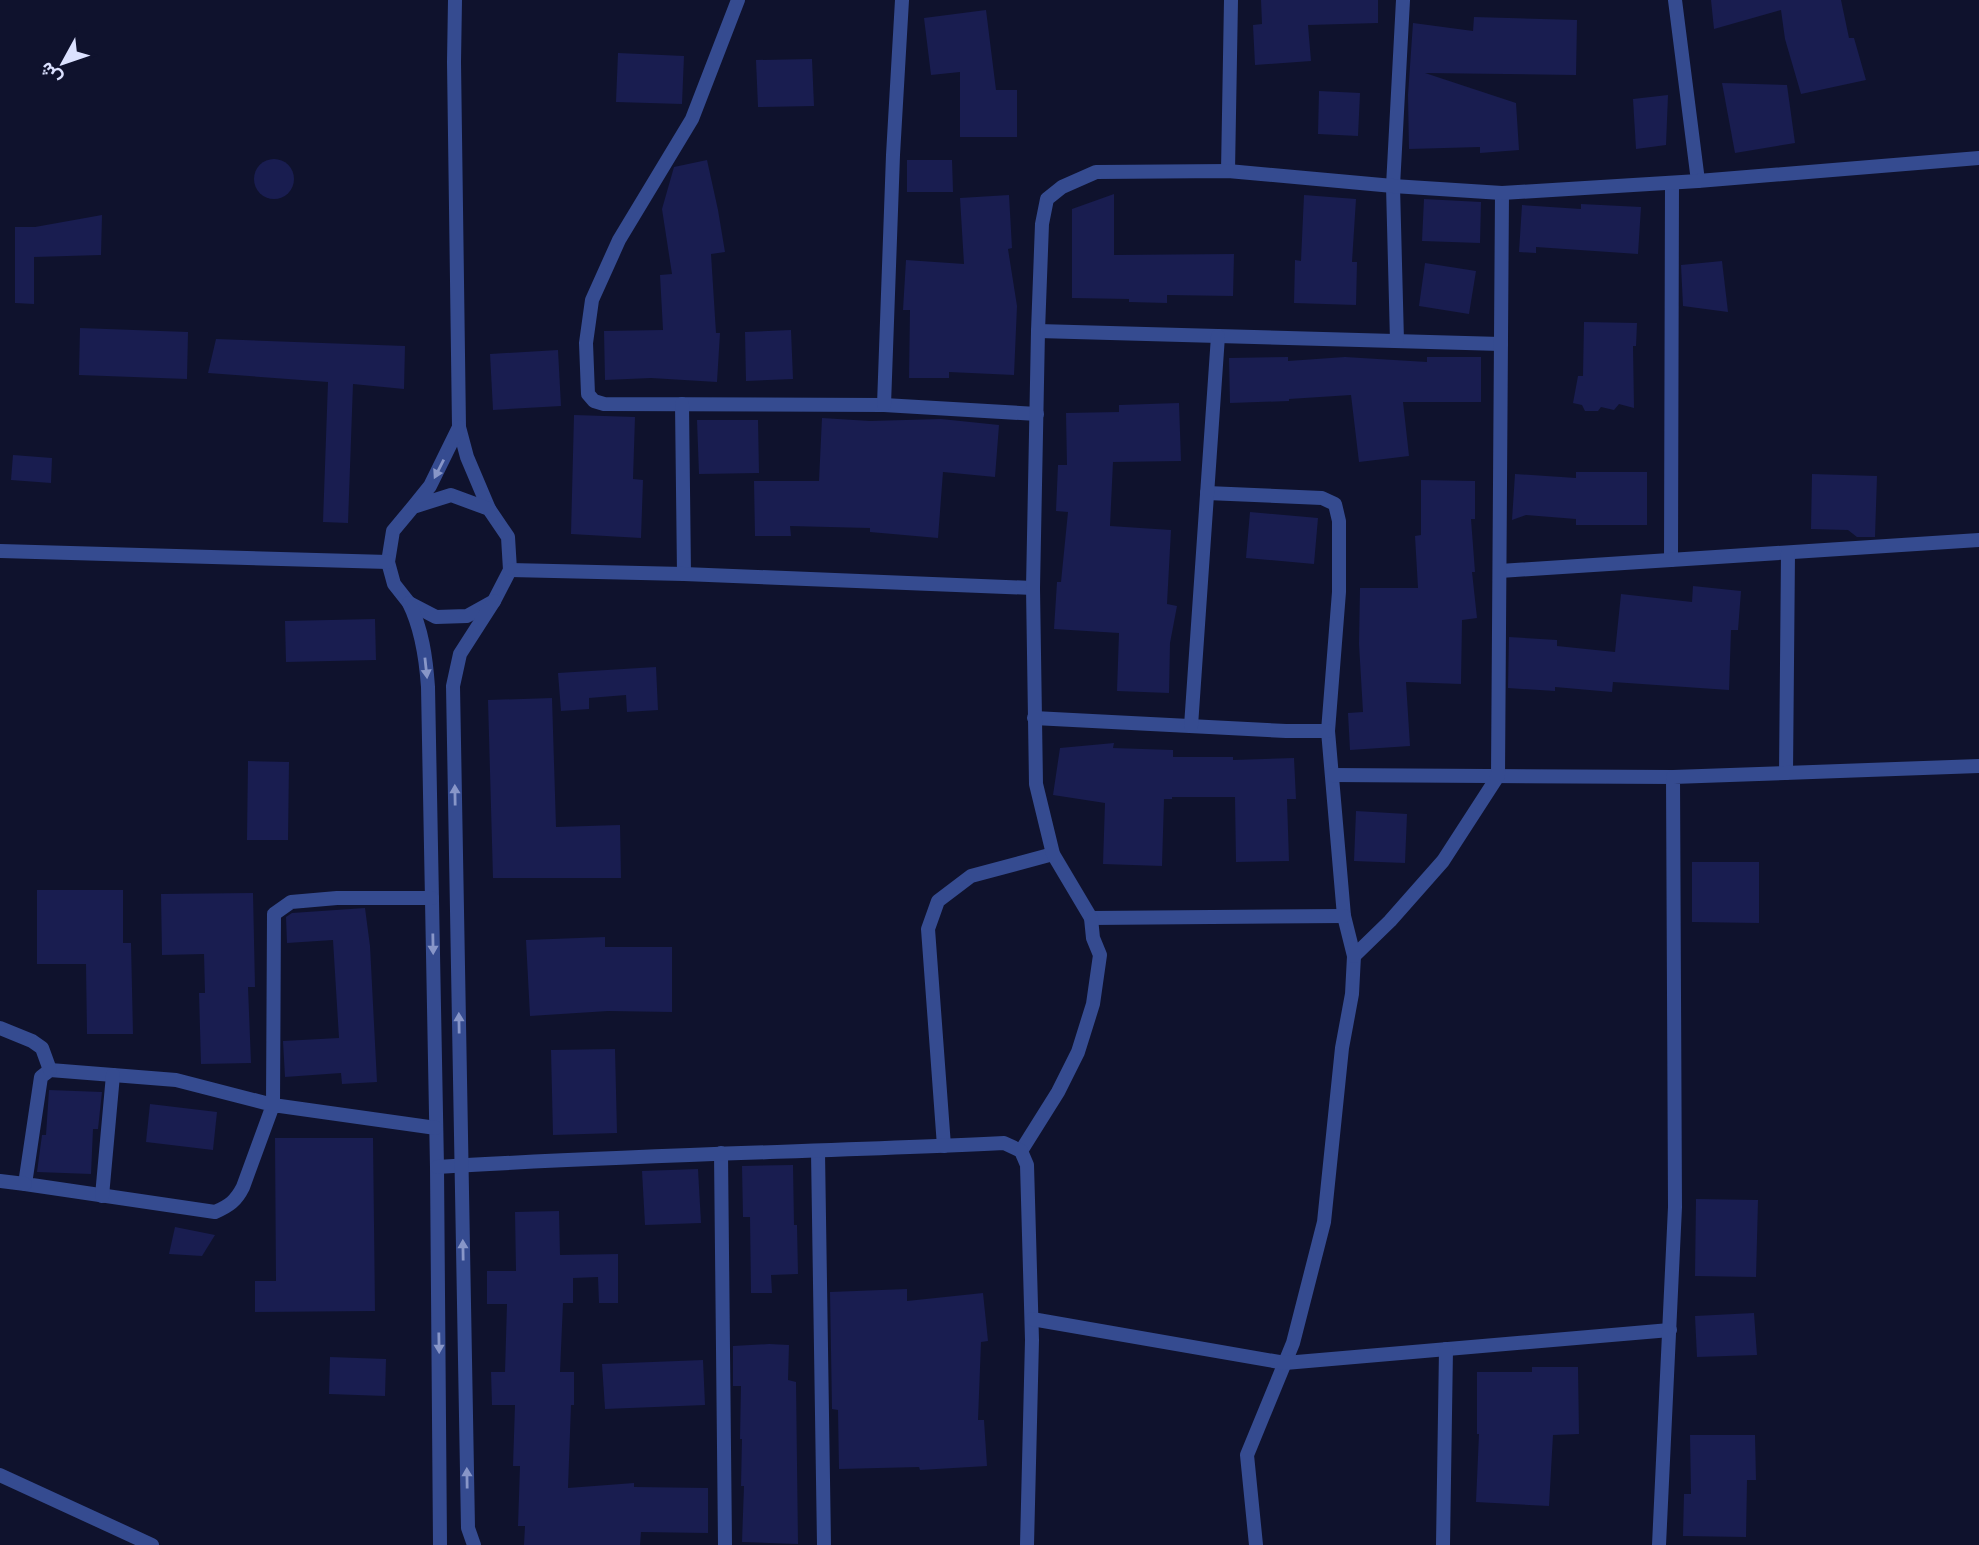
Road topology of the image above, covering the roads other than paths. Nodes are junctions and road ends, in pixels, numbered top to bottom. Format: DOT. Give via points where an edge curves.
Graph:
graph roads {
  1 [pos="455,0"];
  2 [pos="738,0"];
  3 [pos="902,0"];
  4 [pos="1231,0"];
  5 [pos="1403,0"];
  6 [pos="1675,0"];
  7 [pos="1979,158"];
  8 [pos="1228,171"];
  9 [pos="1698,181"];
  10 [pos="1672,183"];
  11 [pos="1392,186"];
  12 [pos="1502,193"];
  13 [pos="1038,331"];
  14 [pos="1217,336"];
  15 [pos="1397,341"];
  16 [pos="1501,344"];
  17 [pos="682,404"];
  18 [pos="884,405"];
  19 [pos="1037,415"];
  20 [pos="459,427"];
  21 [pos="1207,493"];
  22 [pos="413,507"];
  23 [pos="489,509"];
  24 [pos="1979,540"];
  25 [pos="0,551"];
  26 [pos="1788,553"];
  27 [pos="1671,560"];
  28 [pos="388,562"];
  29 [pos="510,570"];
  30 [pos="1500,571"];
  31 [pos="684,574"];
  32 [pos="1033,588"];
  33 [pos="494,601"];
  34 [pos="409,603"];
  35 [pos="1034,718"];
  36 [pos="1191,726"];
  37 [pos="1328,730"];
  38 [pos="1979,766"];
  39 [pos="1786,773"];
  40 [pos="1332,775"];
  41 [pos="1499,776"];
  42 [pos="1673,776"];
  43 [pos="1053,854"];
  44 [pos="432,898"];
  45 [pos="1344,916"];
  46 [pos="1091,918"];
  47 [pos="1354,956"];
  48 [pos="0,1028"];
  49 [pos="50,1070"];
  50 [pos="113,1075"];
  51 [pos="273,1105"];
  52 [pos="436,1128"];
  53 [pos="944,1146"];
  54 [pos="1021,1151"];
  55 [pos="818,1152"];
  56 [pos="721,1153"];
  57 [pos="461,1166"];
  58 [pos="437,1167"];
  59 [pos="0,1181"];
  60 [pos="25,1184"];
  61 [pos="102,1196"];
  62 [pos="1032,1319"];
  63 [pos="1670,1330"];
  64 [pos="1446,1349"];
  65 [pos="1285,1363"];
  66 [pos="0,1475"];
  67 [pos="152,1545"];
  68 [pos="440,1545"];
  69 [pos="474,1545"];
  70 [pos="725,1545"];
  71 [pos="824,1545"];
  72 [pos="1027,1545"];
  73 [pos="1256,1545"];
  74 [pos="1443,1545"];
  75 [pos="1660,1545"];
  1 -- 20 [label="street"];
  2 -- 17 [label="street" via="692,119 619,240 600,278 588,318 588,394 594,401"];
  3 -- 18 [label="street"];
  4 -- 8 [label="street"];
  5 -- 11 [label="street"];
  6 -- 9 [label="street"];
  7 -- 9 [label="street"];
  8 -- 11 [label="street"];
  8 -- 13 [label="street" via="1096,172 1047,198"];
  9 -- 10 [label="street"];
  10 -- 12 [label="street"];
  10 -- 27 [label="street"];
  11 -- 12 [label="street"];
  11 -- 15 [label="street"];
  12 -- 16 [label="street"];
  13 -- 14 [label="street"];
  13 -- 19 [label="street"];
  14 -- 15 [label="street"];
  14 -- 21 [label="street"];
  15 -- 16 [label="street"];
  16 -- 30 [label="street"];
  17 -- 18 [label="street"];
  17 -- 31 [label="street"];
  18 -- 19 [label="street"];
  19 -- 32 [label="street"];
  20 -- 22 [label="street, one-way" via="430,486"];
  20 -- 23 [label="street"];
  21 -- 36 [label="street"];
  21 -- 37 [label="street" via="1322,498 1335,504 1339,592"];
  22 -- 23 [label="street" via="452,495"];
  22 -- 28 [label="street" via="393,531"];
  23 -- 29 [label="street" via="508,537"];
  24 -- 26 [label="street"];
  25 -- 28 [label="street"];
  26 -- 27 [label="street"];
  26 -- 39 [label="street"];
  27 -- 30 [label="street"];
  28 -- 34 [label="street" via="394,584"];
  29 -- 31 [label="street"];
  29 -- 33 [label="street"];
  30 -- 41 [label="street"];
  31 -- 32 [label="street"];
  32 -- 35 [label="street"];
  33 -- 34 [label="street" via="467,616 436,617"];
  57 -- 33 [label="street, one-way" via="453,686 460,654"];
  34 -- 44 [label="street, one-way" via="426,663"];
  35 -- 36 [label="street"];
  35 -- 43 [label="street" via="1036,784"];
  36 -- 37 [label="street"];
  37 -- 40 [label="street"];
  38 -- 39 [label="street"];
  39 -- 42 [label="street"];
  40 -- 41 [label="street"];
  40 -- 45 [label="street"];
  41 -- 42 [label="street"];
  41 -- 47 [label="street" via="1443,861"];
  42 -- 63 [label="street" via="1675,1207"];
  43 -- 46 [label="street"];
  43 -- 53 [label="street" via="971,876 939,901 935,910 928,929"];
  44 -- 51 [label="street" via="291,902 274,914"];
  44 -- 52 [label="street, one-way"];
  45 -- 46 [label="street"];
  45 -- 47 [label="street"];
  46 -- 54 [label="street" via="1100,955 1093,1004 1058,1092"];
  47 -- 65 [label="street" via="1324,1222"];
  48 -- 49 [label="street" via="42,1048"];
  49 -- 50 [label="street"];
  49 -- 60 [label="street" via="41,1077"];
  50 -- 51 [label="street" via="176,1080"];
  50 -- 61 [label="street"];
  51 -- 52 [label="street"];
  51 -- 61 [label="street" via="243,1187 226,1208 215,1212"];
  52 -- 58 [label="street"];
  53 -- 54 [label="street" via="1004,1143"];
  53 -- 55 [label="street"];
  54 -- 62 [label="street" via="1027,1164"];
  55 -- 56 [label="street"];
  55 -- 71 [label="street"];
  56 -- 57 [label="street"];
  56 -- 70 [label="street"];
  57 -- 58 [label="street"];
  69 -- 57 [label="street, one-way" via="468,1528"];
  58 -- 68 [label="street, one-way"];
  59 -- 60 [label="street"];
  60 -- 61 [label="street"];
  62 -- 65 [label="street"];
  62 -- 72 [label="street"];
  63 -- 64 [label="street"];
  63 -- 75 [label="street"];
  64 -- 65 [label="street"];
  64 -- 74 [label="street"];
  65 -- 73 [label="street" via="1247,1455"];
  66 -- 67 [label="street"];
}
